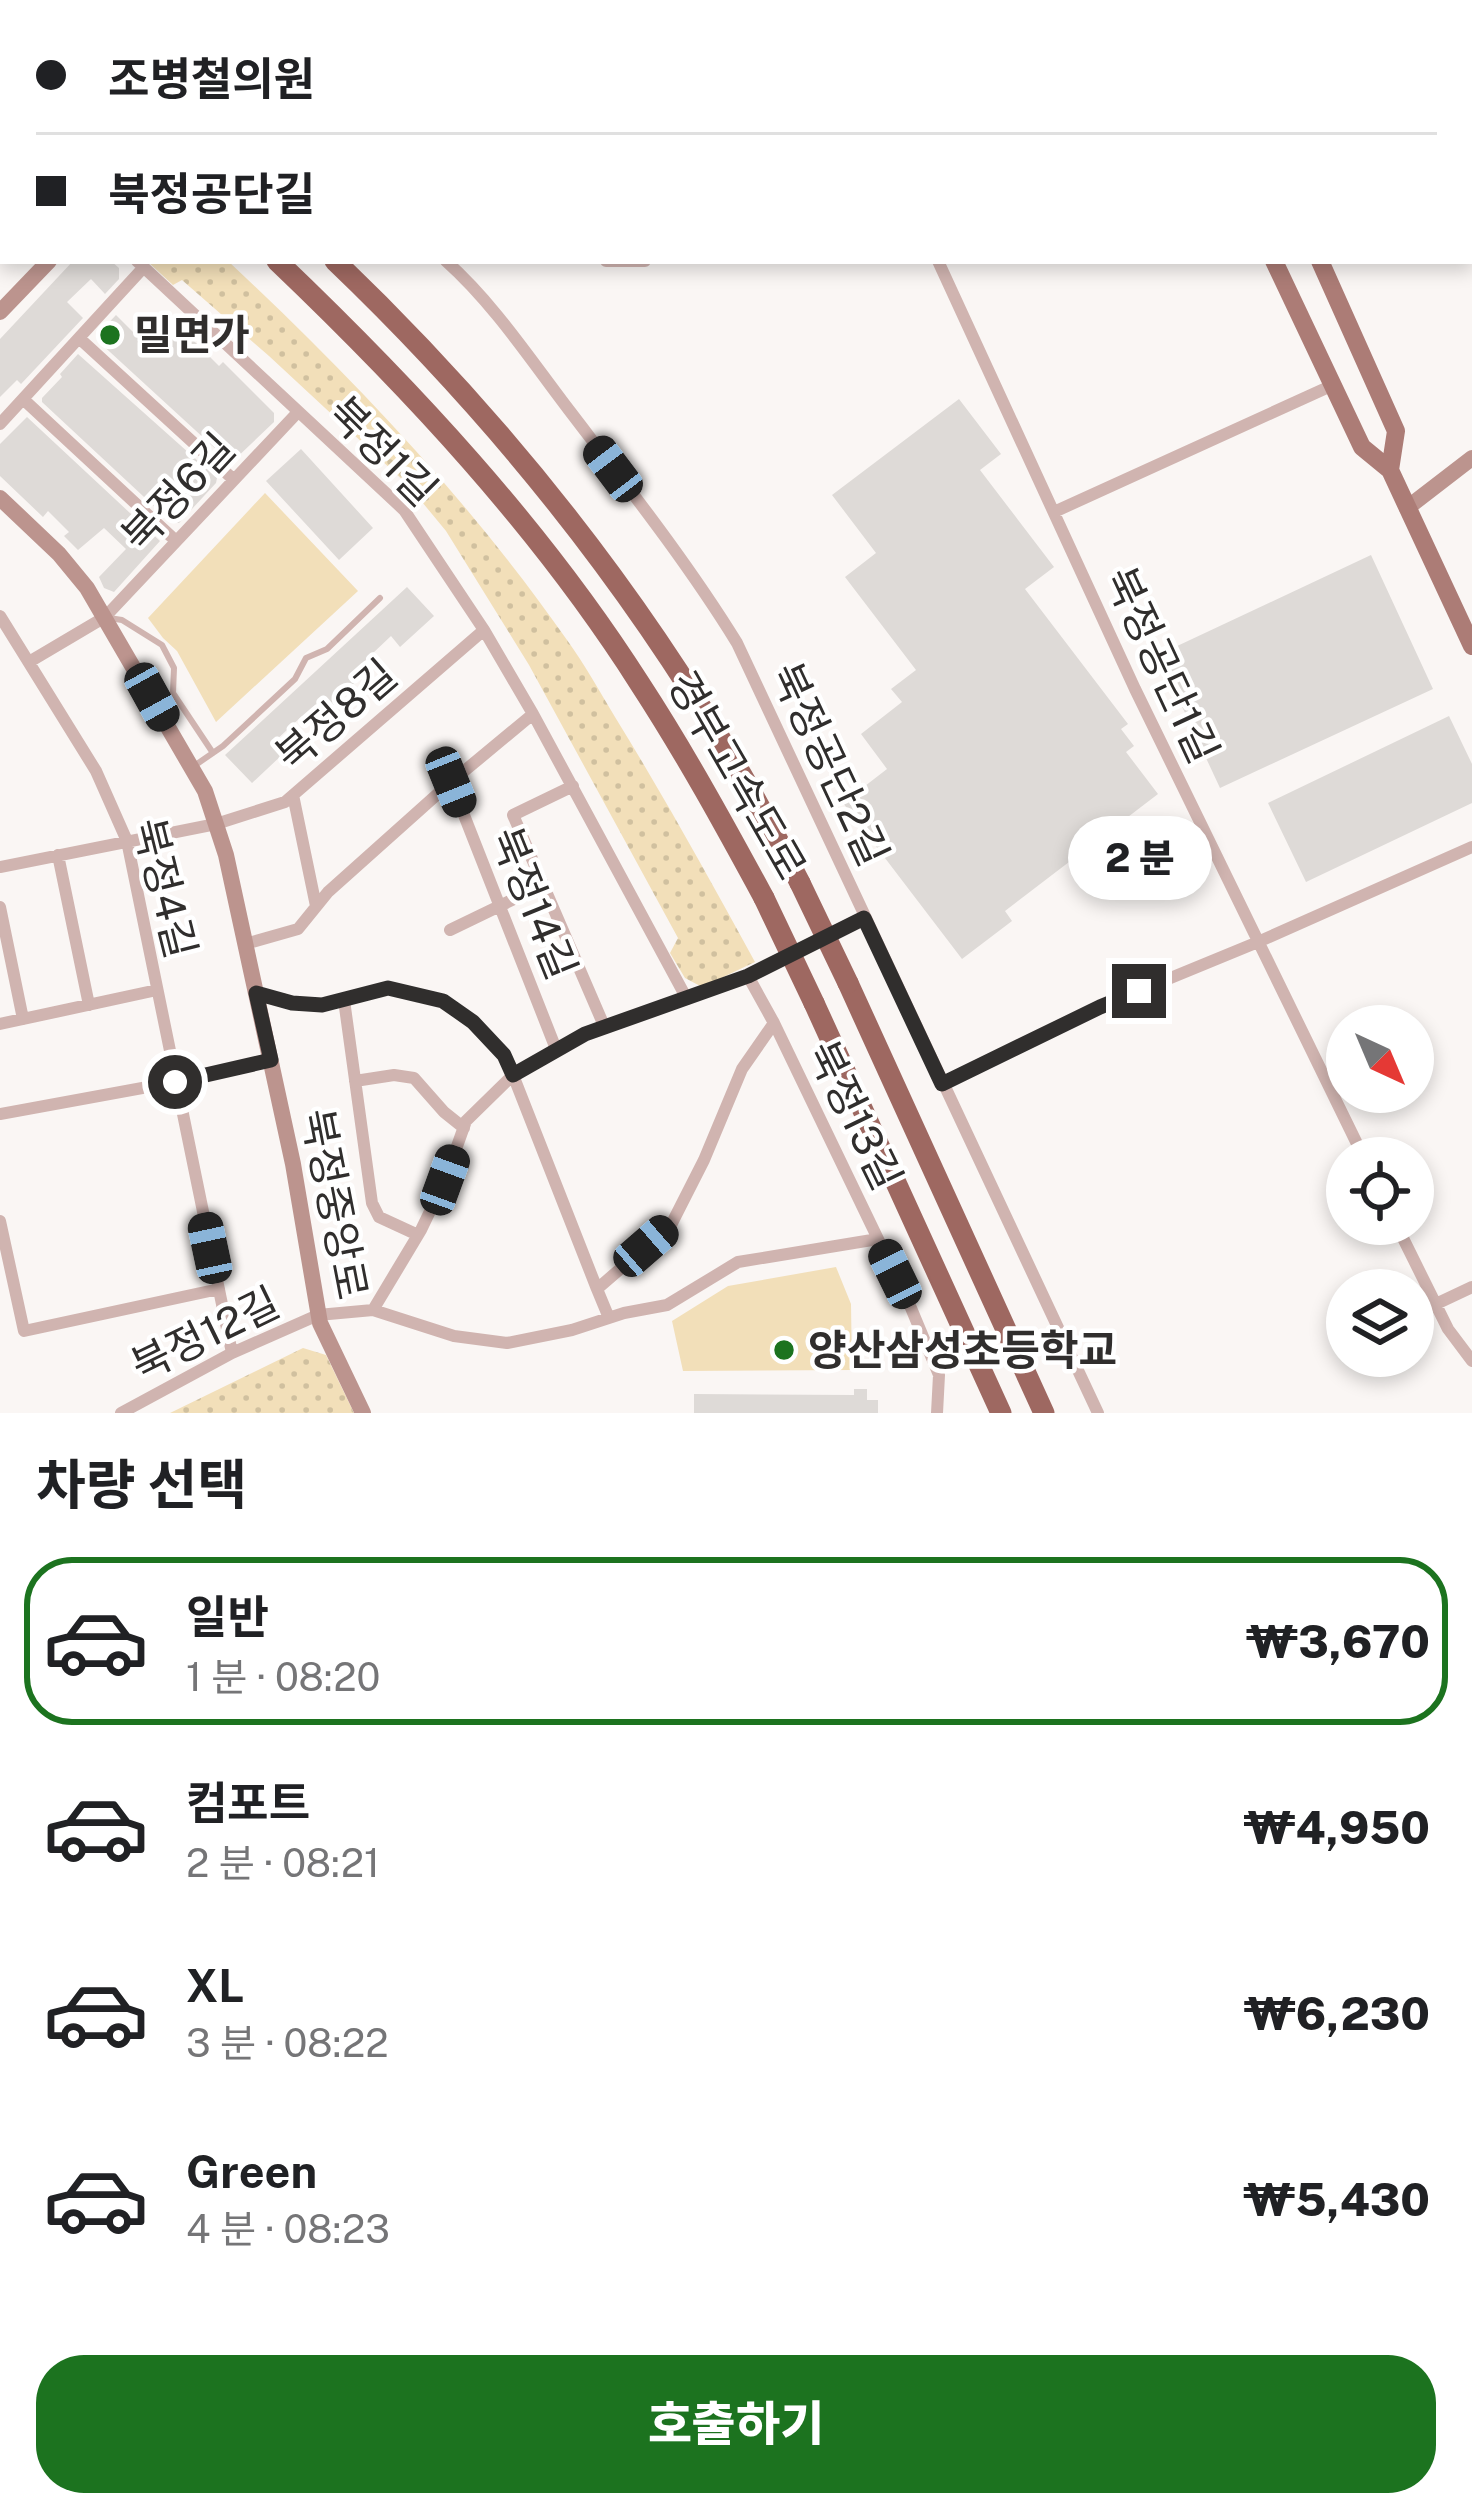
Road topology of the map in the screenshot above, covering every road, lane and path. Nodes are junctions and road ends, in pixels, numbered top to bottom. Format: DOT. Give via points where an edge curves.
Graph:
graph roads {
  1 [pos="47,264"];
  2 [pos="141,264"];
  3 [pos="280,264"];
  4 [pos="338,264"];
  5 [pos="449,264"];
  6 [pos="939,264"];
  7 [pos="1275,264"];
  8 [pos="1321,264"];
  9 [pos="0,312"];
  10 [pos="80,338"];
  11 [pos="1333,385"];
  12 [pos="23,399"];
  13 [pos="298,412"];
  14 [pos="0,424"];
  15 [pos="1472,458"];
  16 [pos="1390,470"];
  17 [pos="234,480"];
  18 [pos="0,498"];
  19 [pos="1407,508"];
  20 [pos="1054,512"];
  21 [pos="176,541"];
  22 [pos="380,598"];
  23 [pos="0,616"];
  24 [pos="105,617"];
  25 [pos="484,630"];
  26 [pos="1472,646"];
  27 [pos="28,662"];
  28 [pos="533,714"];
  29 [pos="213,753"];
  30 [pos="191,767"];
  31 [pos="451,782"];
  32 [pos="573,786"];
  33 [pos="292,796"];
  34 [pos="216,824"];
  35 [pos="127,842"];
  36 [pos="1472,847"];
  37 [pos="58,856"];
  38 [pos="0,867"];
  39 [pos="543,885"];
  40 [pos="316,906"];
  41 [pos="0,907"];
  42 [pos="500,907"];
  43 [pos="864,918"];
  44 [pos="450,930"];
  45 [pos="1258,942"];
  46 [pos="245,944"];
  47 [pos="748,976"];
  48 [pos="157,990"];
  49 [pos="256,993"];
  50 [pos="687,999"];
  51 [pos="344,1000"];
  52 [pos="89,1005"];
  53 [pos="23,1019"];
  54 [pos="774,1023"];
  55 [pos="0,1024"];
  56 [pos="605,1028"];
  57 [pos="556,1049"];
  58 [pos="271,1060"];
  59 [pos="513,1075"];
  60 [pos="355,1081"];
  61 [pos="175,1082"];
  62 [pos="942,1084"];
  63 [pos="0,1114"];
  64 [pos="464,1127"];
  65 [pos="1354,1137"];
  66 [pos="0,1221"];
  67 [pos="418,1235"];
  68 [pos="878,1239"];
  69 [pos="1406,1245"];
  70 [pos="1472,1287"];
  71 [pos="219,1289"];
  72 [pos="598,1289"];
  73 [pos="1436,1304"];
  74 [pos="373,1310"];
  75 [pos="319,1315"];
  76 [pos="609,1318"];
  77 [pos="232,1353"];
  78 [pos="1472,1360"];
  79 [pos="121,1413"];
  80 [pos="363,1413"];
  81 [pos="937,1413"];
  82 [pos="1000,1413"];
  83 [pos="1044,1413"];
  84 [pos="1097,1413"];
  1 -- 9 [label="street"];
  2 -- 10 [label="street"];
  2 -- 13 [label="street, 북정1길"];
  3 -- 82 [label="highway, 경부고속도로, bridge" via="470,460 639,682 764,898"];
  4 -- 83 [label="highway, 경부고속도로, bridge" via="519,456 698,704 800,883"];
  5 -- 43 [label="street, 북정공단2길" via="529,358 725,624"];
  6 -- 20 [label="street, 북정공단1길"];
  7 -- 11 [label="main road"];
  8 -- 16 [label="main road" via="1396,431"];
  10 -- 12 [label="street"];
  10 -- 17 [label="street"];
  11 -- 16 [label="main road" via="1362,447"];
  11 -- 20 [label="street"];
  12 -- 14 [label="street"];
  12 -- 21 [label="street"];
  13 -- 17 [label="street, 북정6길"];
  13 -- 25 [label="street, 북정1길" via="404,510"];
  15 -- 19 [label="street"];
  16 -- 19 [label="main road"];
  17 -- 21 [label="street, 북정6길"];
  18 -- 24 [label="street, 북정중앙로" via="73,568"];
  19 -- 26 [label="main road"];
  20 -- 45 [label="street, 북정공단1길"];
  21 -- 24 [label="street, 북정6길"];
  22 -- 29 [label="lane" via="327,649 306,658 295,679"];
  23 -- 27 [label="street, 북정4길"];
  24 -- 27 [label="street, 북정6길"];
  24 -- 29 [label="lane" via="162,646 174,668 173,693"];
  24 -- 30 [label="street, 북정중앙로"];
  25 -- 28 [label="street, 북정1길"];
  25 -- 33 [label="street, 북정8길"];
  27 -- 35 [label="street, 북정4길" via="96,771"];
  28 -- 31 [label="street"];
  28 -- 32 [label="street, 북정1길"];
  29 -- 30 [label="lane"];
  30 -- 34 [label="street, 북정중앙로"];
  31 -- 40 [label="street"];
  31 -- 42 [label="street, 북정14길"];
  32 -- 39 [label="street" via="513,815"];
  32 -- 50 [label="street, 북정1길"];
  33 -- 34 [label="street, 북정8길"];
  33 -- 40 [label="street"];
  34 -- 35 [label="street, 북정8길"];
  34 -- 46 [label="street, 북정중앙로"];
  35 -- 37 [label="street, 북정8길"];
  35 -- 48 [label="street, 북정4길"];
  36 -- 45 [label="street"];
  37 -- 38 [label="street, 북정8길"];
  37 -- 52 [label="street"];
  39 -- 42 [label="street"];
  39 -- 56 [label="street"];
  40 -- 46 [label="street" via="298,928"];
  41 -- 53 [label="street"];
  42 -- 44 [label="street"];
  42 -- 57 [label="street, 북정14길"];
  43 -- 47 [label="street, 북정14길"];
  43 -- 62 [label="street, 북정공단2길"];
  45 -- 62 [label="street"];
  45 -- 65 [label="street, 북정공단1길"];
  46 -- 49 [label="street, 북정중앙로"];
  47 -- 50 [label="street, 북정14길"];
  47 -- 54 [label="street, 북정13길"];
  48 -- 52 [label="street, 북정4길"];
  48 -- 61 [label="street, 북정4길"];
  49 -- 51 [label="street" via="307,1004"];
  49 -- 58 [label="street, 북정중앙로"];
  50 -- 56 [label="street, 북정14길"];
  51 -- 59 [label="street" via="388,988 443,1001 473,1022"];
  51 -- 60 [label="street"];
  52 -- 53 [label="street, 북정4길"];
  53 -- 55 [label="street, 북정4길"];
  54 -- 68 [label="street, 북정13길"];
  54 -- 72 [label="street, 북정13길" via="742,1069 670,1225"];
  56 -- 57 [label="street, 북정14길"];
  57 -- 59 [label="street, 북정14길"];
  58 -- 61 [label="street"];
  58 -- 75 [label="street, 북정중앙로"];
  59 -- 64 [label="street, 북정14길"];
  59 -- 72 [label="street"];
  60 -- 64 [label="street" via="414,1078"];
  60 -- 67 [label="street" via="372,1203 379,1217"];
  61 -- 63 [label="street"];
  61 -- 71 [label="street, 북정4길"];
  62 -- 84 [label="street, 북정공단2길"];
  64 -- 67 [label="street, 북정14길"];
  66 -- 71 [label="street" via="24,1331"];
  67 -- 74 [label="street, 북정14길"];
  68 -- 76 [label="street, 북정13길" via="738,1262 668,1305"];
  68 -- 81 [label="street" via="938,1375"];
  69 -- 73 [label="street"];
  70 -- 73 [label="street"];
  71 -- 77 [label="street, 북정4길"];
  72 -- 76 [label="street"];
  73 -- 78 [label="street"];
  74 -- 75 [label="street, 북정13길"];
  74 -- 76 [label="street, 북정13길" via="454,1336 507,1342"];
  75 -- 77 [label="street, 북정12길"];
  75 -- 80 [label="street, 북정중앙로"];
  77 -- 79 [label="street, 북정12길"];
}
